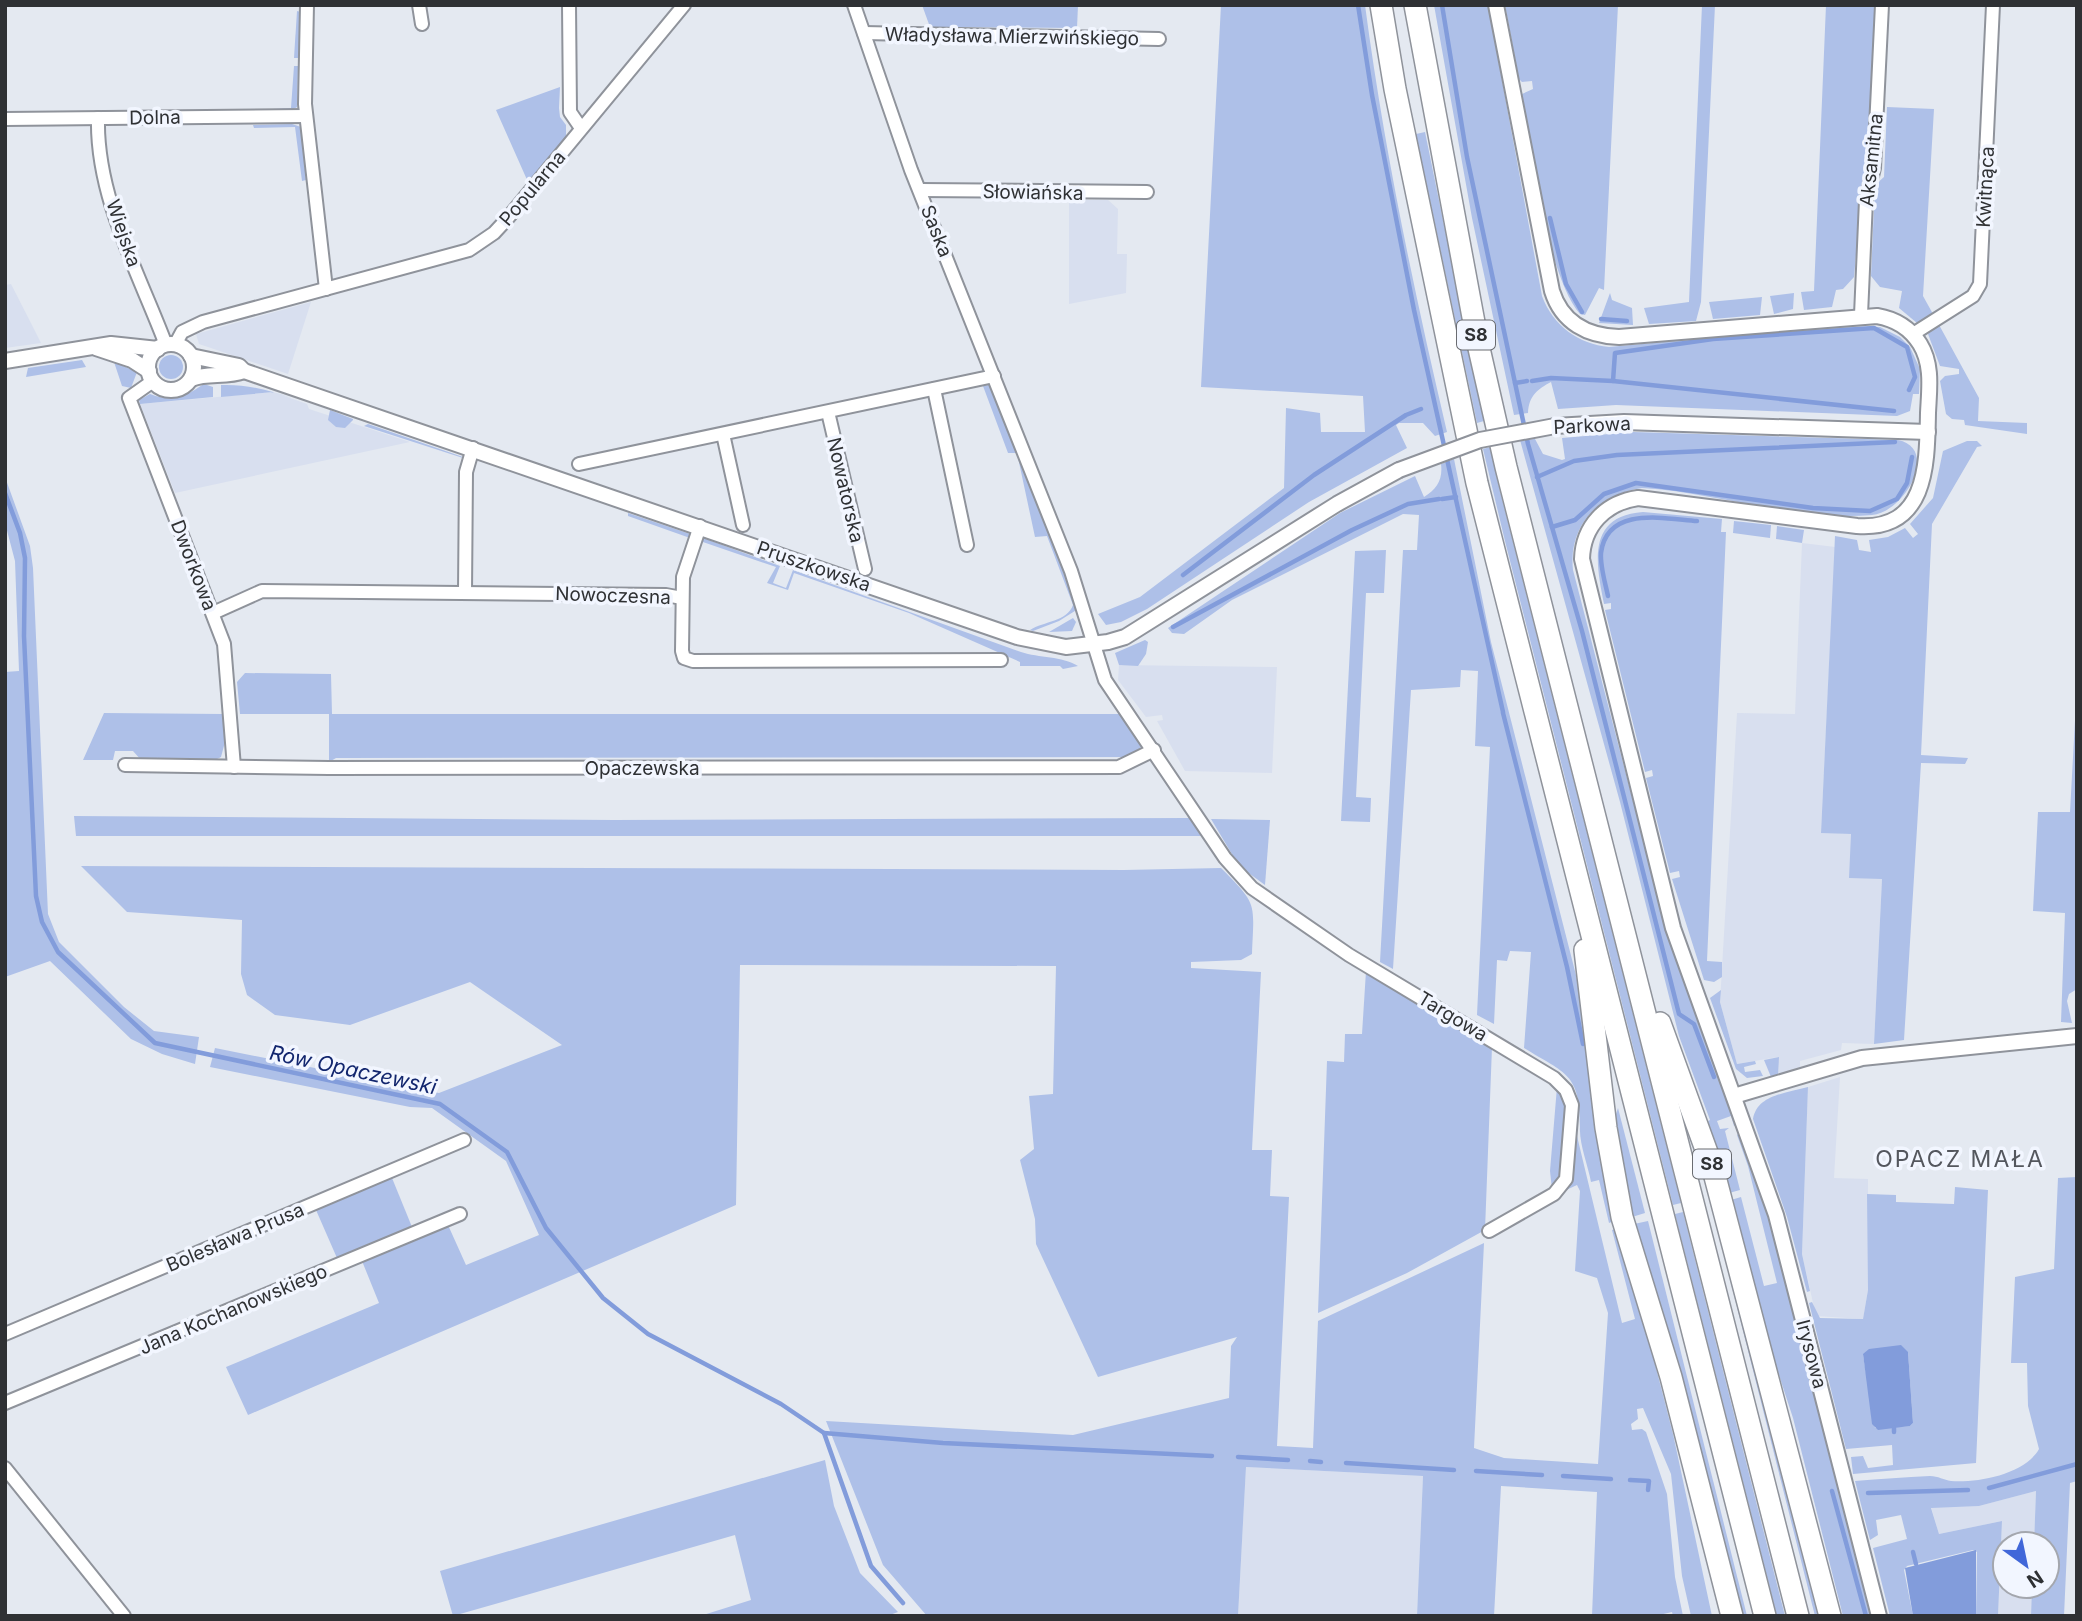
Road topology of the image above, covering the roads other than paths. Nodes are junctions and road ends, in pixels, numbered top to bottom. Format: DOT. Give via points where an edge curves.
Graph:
graph roads {
  1 [pos="307,5"];
  2 [pos="419,5"];
  3 [pos="569,5"];
  4 [pos="684,5"];
  5 [pos="853,5"];
  6 [pos="1381,5"];
  7 [pos="1415,5"];
  8 [pos="1496,5"];
  9 [pos="1882,5"];
  10 [pos="1993,5"];
  11 [pos="422,24"];
  12 [pos="864,33"];
  13 [pos="1159,39"];
  14 [pos="306,116"];
  15 [pos="5,118"];
  16 [pos="97,118"];
  17 [pos="582,128"];
  18 [pos="920,190"];
  19 [pos="1147,192"];
  20 [pos="327,289"];
  21 [pos="1861,315"];
  22 [pos="1913,334"];
  23 [pos="166,346"];
  24 [pos="96,348"];
  25 [pos="191,356"];
  26 [pos="5,362"];
  27 [pos="244,371"];
  28 [pos="151,376"];
  29 [pos="994,376"];
  30 [pos="191,379"];
  31 [pos="934,388"];
  32 [pos="828,412"];
  33 [pos="1928,432"];
  34 [pos="723,434"];
  35 [pos="472,448"];
  36 [pos="579,464"];
  37 [pos="743,525"];
  38 [pos="700,526"];
  39 [pos="1282,539"];
  40 [pos="967,545"];
  41 [pos="865,569"];
  42 [pos="465,592"];
  43 [pos="682,598"];
  44 [pos="213,613"];
  45 [pos="1093,645"];
  46 [pos="1001,660"];
  47 [pos="1154,750"];
  48 [pos="125,765"];
  49 [pos="234,767"];
  50 [pos="1576,875"];
  51 [pos="1625,933"];
  52 [pos="2077,1036"];
  53 [pos="1734,1096"];
  54 [pos="464,1140"];
  55 [pos="460,1214"];
  56 [pos="1489,1231"];
  57 [pos="5,1334"];
  58 [pos="5,1403"];
  59 [pos="5,1468"];
  60 [pos="124,1616"];
  61 [pos="1732,1616"];
  62 [pos="1765,1616"];
  63 [pos="1798,1616"];
  64 [pos="1830,1616"];
  65 [pos="1879,1616"];
  1 -- 14 [label="street"];
  2 -- 11 [label="street"];
  3 -- 17 [label="street" via="570,112"];
  4 -- 17 [label="street, Popularna"];
  5 -- 12 [label="street, Saska"];
  6 -- 50 [label="highway, S8" via="1454,377"];
  7 -- 51 [label="highway, S8" via="1502,453"];
  8 -- 21 [label="street" via="1552,291 1572,322 1595,334 1619,337"];
  9 -- 21 [label="street, Aksamitna"];
  10 -- 22 [label="street, Kwitnąca" via="1980,284 1973,296"];
  12 -- 13 [label="street, Władysława Mierzwińskiego"];
  12 -- 18 [label="street, Saska"];
  14 -- 16 [label="street, Dolna"];
  14 -- 20 [label="street"];
  15 -- 16 [label="street, Dolna"];
  16 -- 23 [label="street, Wiejska" via="115,212"];
  17 -- 20 [label="street, Popularna" via="501,226 470,250"];
  18 -- 19 [label="street, Słowiańska"];
  18 -- 29 [label="street, Saska"];
  20 -- 23 [label="street, Popularna" via="196,324"];
  21 -- 22 [label="street" via="1891,319"];
  22 -- 33 [label="street, Irysowa" via="1929,369"];
  23 -- 24 [label="street" via="111,344"];
  23 -- 25 [label="street"];
  23 -- 28 [label="street" via="150,359"];
  24 -- 26 [label="street"];
  24 -- 28 [label="street" via="129,358"];
  25 -- 27 [label="street, Pruszkowska"];
  25 -- 30 [label="street"];
  27 -- 30 [label="street, Pruszkowska"];
  27 -- 35 [label="street, Pruszkowska"];
  28 -- 30 [label="street" via="161,388 172,390"];
  28 -- 44 [label="street, Dworkowa" via="129,398"];
  29 -- 31 [label="street, Nowatorska"];
  29 -- 45 [label="street, Saska" via="1071,571"];
  31 -- 32 [label="street, Nowatorska"];
  31 -- 40 [label="street"];
  32 -- 34 [label="street, Nowatorska"];
  32 -- 41 [label="street, Nowatorska"];
  33 -- 39 [label="street, Parkowa, bridge" via="1623,422 1555,426 1480,440 1399,470"];
  33 -- 53 [label="street, Irysowa" via="1920,492 1903,512 1880,524 1857,526 1638,498 1604,512 1584,541 1585,579 1660,879"];
  34 -- 36 [label="street, Nowatorska"];
  34 -- 37 [label="street"];
  35 -- 38 [label="street, Pruszkowska"];
  35 -- 42 [label="street" via="466,472"];
  38 -- 43 [label="street" via="684,573"];
  38 -- 45 [label="street, Pruszkowska" via="1031,642"];
  39 -- 45 [label="street, Pruszkowska" via="1141,628"];
  42 -- 43 [label="street, Nowoczesna"];
  42 -- 44 [label="street, Nowoczesna" via="262,591"];
  43 -- 46 [label="street, Nowoczesna" via="682,651 688,660"];
  44 -- 49 [label="street, Dworkowa" via="227,661"];
  45 -- 47 [label="street" via="1105,680"];
  47 -- 49 [label="street, Opaczewska" via="1119,767"];
  47 -- 56 [label="street, Targowa" via="1228,863 1266,898 1349,955 1561,1083 1573,1111 1568,1173 1562,1186"];
  48 -- 49 [label="street, Opaczewska"];
  50 -- 61 [label="highway, S8" via="1606,1128 1622,1217 1671,1377"];
  50 -- 62 [label="highway"];
  51 -- 63 [label="highway"];
  51 -- 64 [label="highway, S8" via="1707,1148"];
  52 -- 53 [label="street" via="1862,1058"];
  53 -- 65 [label="street, Irysowa" via="1776,1215"];
  54 -- 57 [label="street, Bolesława Prusa"];
  55 -- 58 [label="street, Jana Kochanowskiego"];
  59 -- 60 [label="street"];
}
